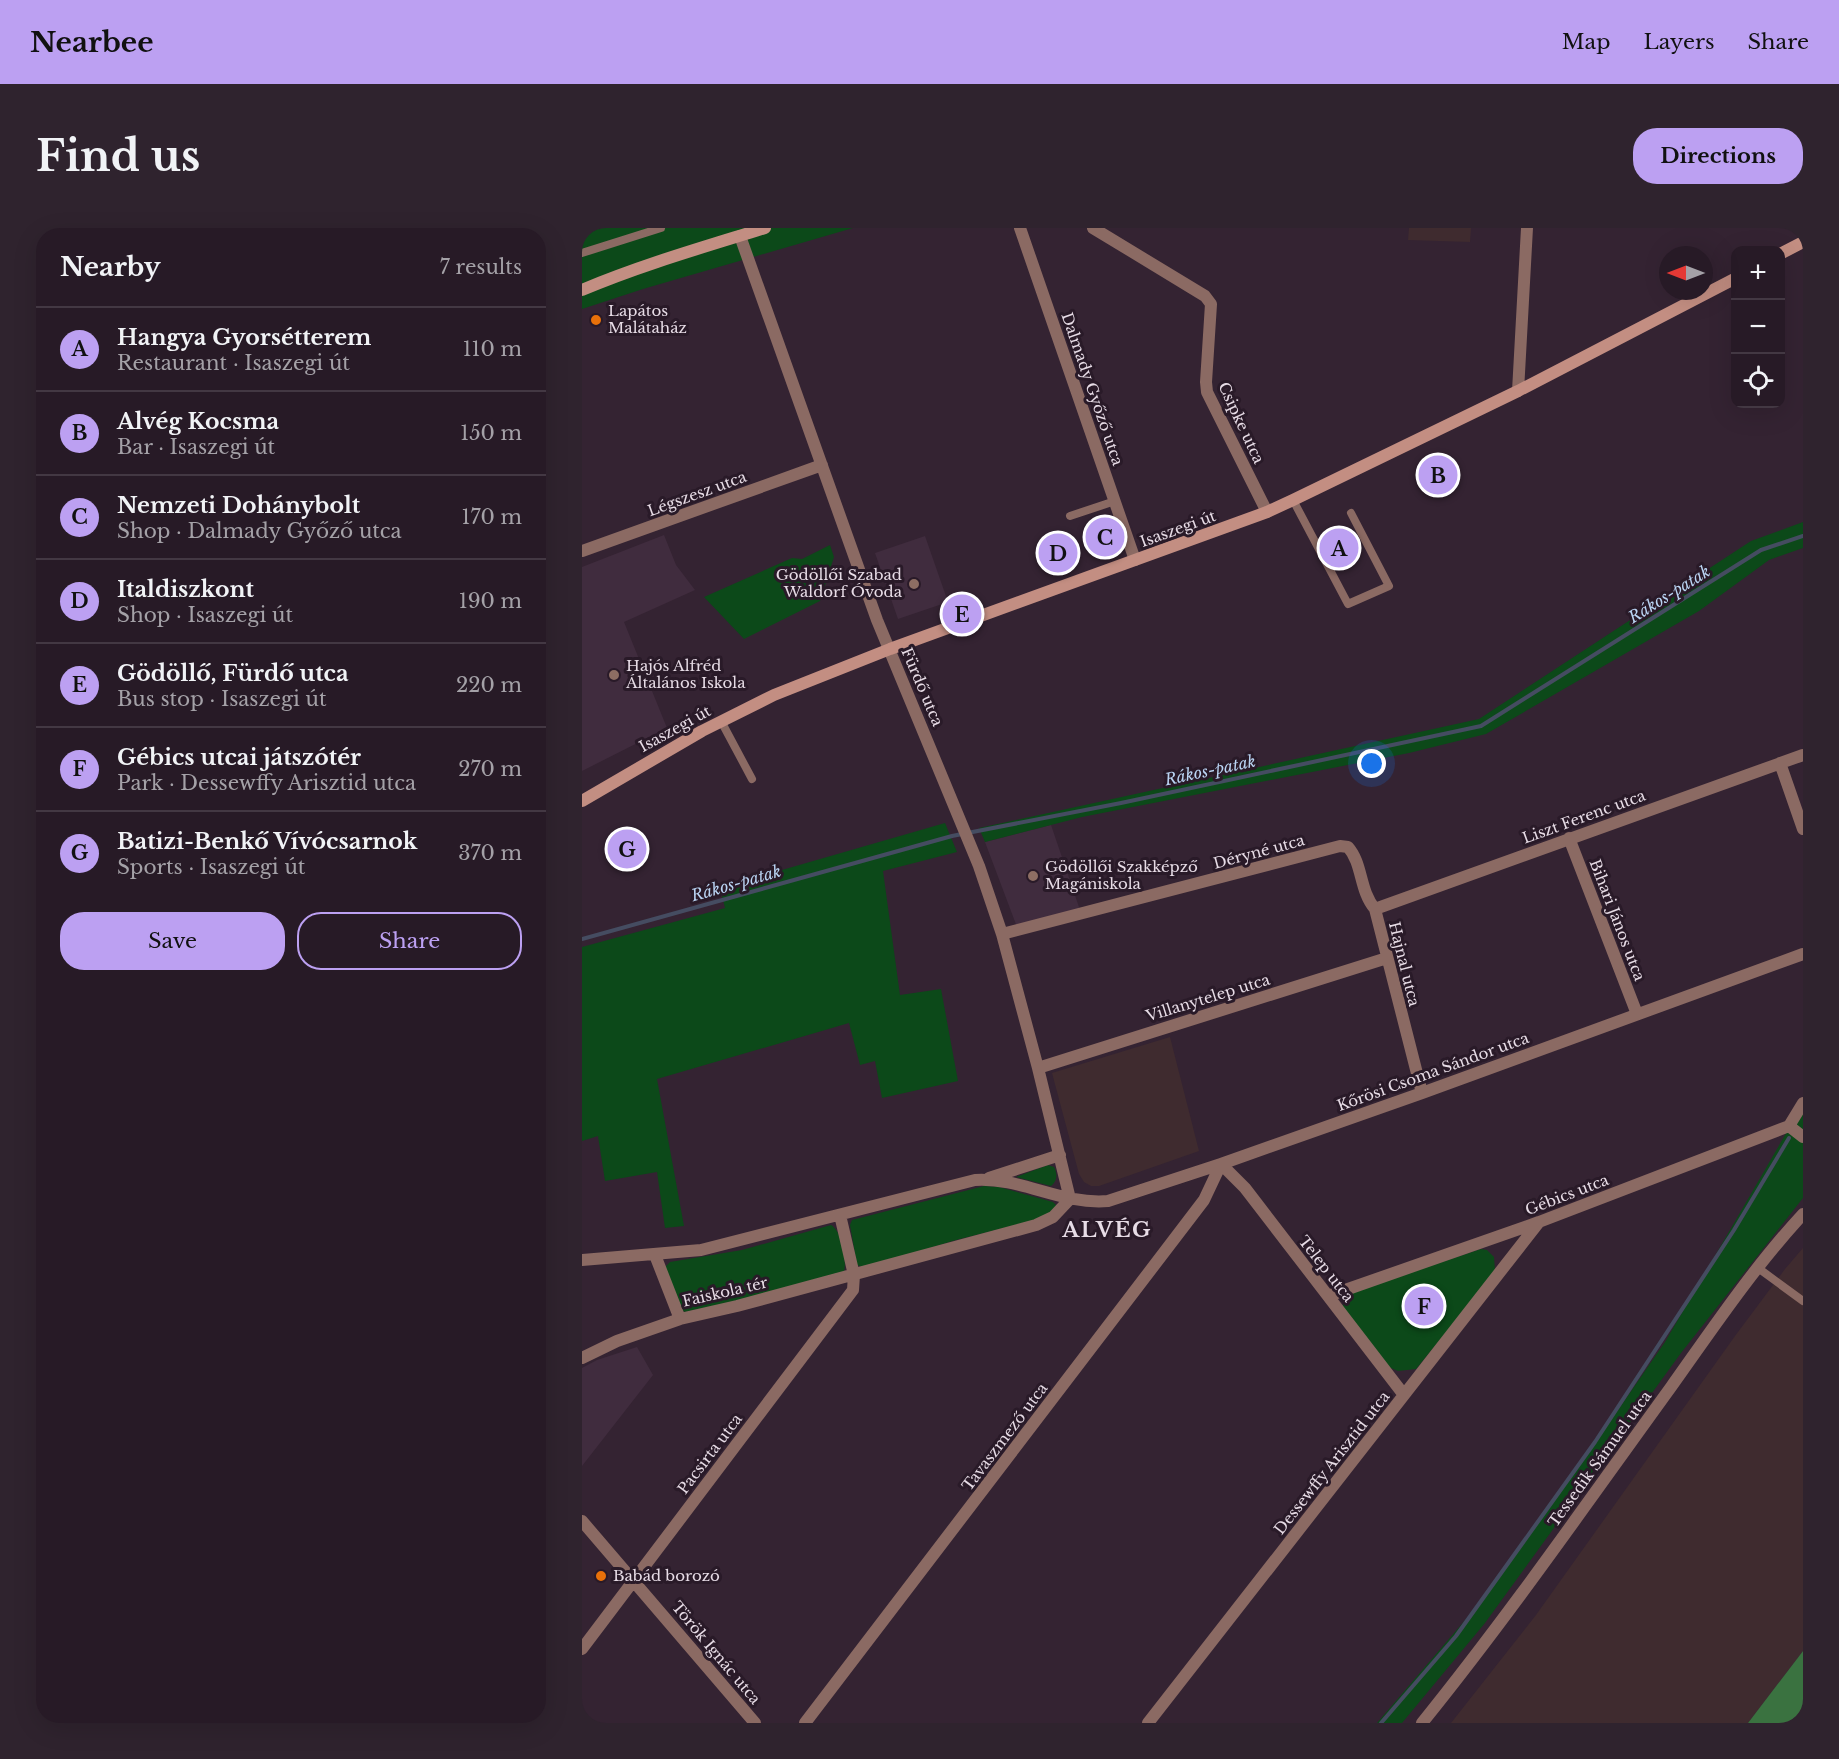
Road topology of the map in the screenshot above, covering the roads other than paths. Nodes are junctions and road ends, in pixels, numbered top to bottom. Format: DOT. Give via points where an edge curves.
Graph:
graph roads {
  1 [pos="661,228"];
  2 [pos="765,228"];
  3 [pos="1020,228"];
  4 [pos="1093,228"];
  5 [pos="1527,228"];
  6 [pos="740,236"];
  7 [pos="1803,242"];
  8 [pos="1785,251"];
  9 [pos="582,253"];
  10 [pos="1731,282"];
  11 [pos="582,290"];
  12 [pos="1518,390"];
  13 [pos="822,465"];
  14 [pos="1293,500"];
  15 [pos="1115,501"];
  16 [pos="1267,512"];
  17 [pos="1351,513"];
  18 [pos="1070,516"];
  19 [pos="582,550"];
  20 [pos="1135,560"];
  21 [pos="890,649"];
  22 [pos="721,721"];
  23 [pos="1803,755"];
  24 [pos="1780,763"];
  25 [pos="752,779"];
  26 [pos="582,801"];
  27 [pos="1803,829"];
  28 [pos="1569,838"];
  29 [pos="1348,847"];
  30 [pos="1375,909"];
  31 [pos="1002,934"];
  32 [pos="1803,954"];
  33 [pos="1387,958"];
  34 [pos="1637,1014"];
  35 [pos="1038,1068"];
  36 [pos="1422,1093"];
  37 [pos="1803,1103"];
  38 [pos="1789,1126"];
  39 [pos="1802,1133"];
  40 [pos="1059,1155"];
  41 [pos="1221,1164"];
  42 [pos="986,1179"];
  43 [pos="1070,1199"];
  44 [pos="1803,1214"];
  45 [pos="840,1215"];
  46 [pos="1539,1222"];
  47 [pos="655,1255"];
  48 [pos="582,1260"];
  49 [pos="1758,1269"];
  50 [pos="854,1275"];
  51 [pos="1328,1296"];
  52 [pos="1803,1301"];
  53 [pos="680,1320"];
  54 [pos="582,1358"];
  55 [pos="1404,1395"];
  56 [pos="582,1521"];
  57 [pos="635,1581"];
  58 [pos="582,1649"];
  59 [pos="755,1723"];
  60 [pos="805,1723"];
  61 [pos="1148,1723"];
  62 [pos="1422,1723"];
  1 -- 9 [label="lane"];
  2 -- 6 [label="main road"];
  3 -- 15 [label="street, Dalmady Győző utca"];
  4 -- 16 [label="street, Csipke utca" via="1205,296 1211,304 1207,392"];
  5 -- 12 [label="street"];
  6 -- 11 [label="main road"];
  6 -- 13 [label="street, Fürdő utca"];
  7 -- 8 [label="main road"];
  10 -- 12 [label="main road, Isaszegi út"];
  12 -- 14 [label="main road, Isaszegi út"];
  13 -- 19 [label="street, Légszesz utca"];
  13 -- 21 [label="street, Fürdő utca"];
  14 -- 16 [label="main road, Isaszegi út"];
  14 -- 17 [label="lane" via="1348,604 1389,586"];
  15 -- 18 [label="lane"];
  15 -- 20 [label="street, Dalmady Győző utca"];
  16 -- 20 [label="main road, Isaszegi út"];
  20 -- 21 [label="main road, Isaszegi út"];
  21 -- 22 [label="main road, Isaszegi út" via="774,695"];
  21 -- 31 [label="street, Fürdő utca" via="970,841"];
  22 -- 25 [label="lane"];
  22 -- 26 [label="main road, Isaszegi út"];
  23 -- 24 [label="street, Liszt Ferenc utca"];
  24 -- 27 [label="street"];
  24 -- 28 [label="street, Liszt Ferenc utca"];
  28 -- 30 [label="street, Liszt Ferenc utca"];
  28 -- 34 [label="street, Bihari János utca"];
  29 -- 30 [label="street, Hajnal utca" via="1366,897"];
  29 -- 31 [label="street, Déryné utca"];
  30 -- 33 [label="street, Hajnal utca"];
  31 -- 35 [label="street, Fürdő utca"];
  32 -- 34 [label="street, Kőrösi Csoma Sándor utca"];
  33 -- 35 [label="street, Villanytelep utca"];
  33 -- 36 [label="street, Hajnal utca"];
  34 -- 36 [label="street, Kőrösi Csoma Sándor utca"];
  35 -- 40 [label="street, Fürdő utca"];
  36 -- 41 [label="street, Kőrösi Csoma Sándor utca"];
  37 -- 38 [label="street"];
  38 -- 39 [label="street"];
  38 -- 46 [label="street, Gébics utca"];
  40 -- 42 [label="street"];
  40 -- 43 [label="street"];
  41 -- 43 [label="street, Kőrösi Csoma Sándor utca" via="1108,1201"];
  41 -- 51 [label="street, Telep utca" via="1245,1188"];
  41 -- 60 [label="street, Tavaszmező utca" via="1204,1200"];
  42 -- 43 [label="street"];
  42 -- 45 [label="street" via="961,1182"];
  43 -- 50 [label="street, Faiskola tér" via="1053,1217 1036,1225"];
  44 -- 49 [label="street, Tessedik Sámuel utca"];
  45 -- 47 [label="street" via="701,1251"];
  45 -- 50 [label="street"];
  46 -- 51 [label="street, Gébics utca"];
  46 -- 55 [label="street, Dessewffy Arisztid utca"];
  47 -- 48 [label="street"];
  47 -- 53 [label="street, Faiskola tér"];
  49 -- 52 [label="lane"];
  49 -- 62 [label="street, Tessedik Sámuel utca" via="1479,1652"];
  50 -- 53 [label="street, Faiskola tér"];
  50 -- 57 [label="street, Pacsirta utca" via="853,1290"];
  51 -- 55 [label="street, Telep utca"];
  53 -- 54 [label="street" via="617,1341"];
  55 -- 61 [label="street, Dessewffy Arisztid utca"];
  56 -- 57 [label="street, Török Ignác utca"];
  57 -- 58 [label="street, Pacsirta utca"];
  57 -- 59 [label="street, Török Ignác utca"];
}
